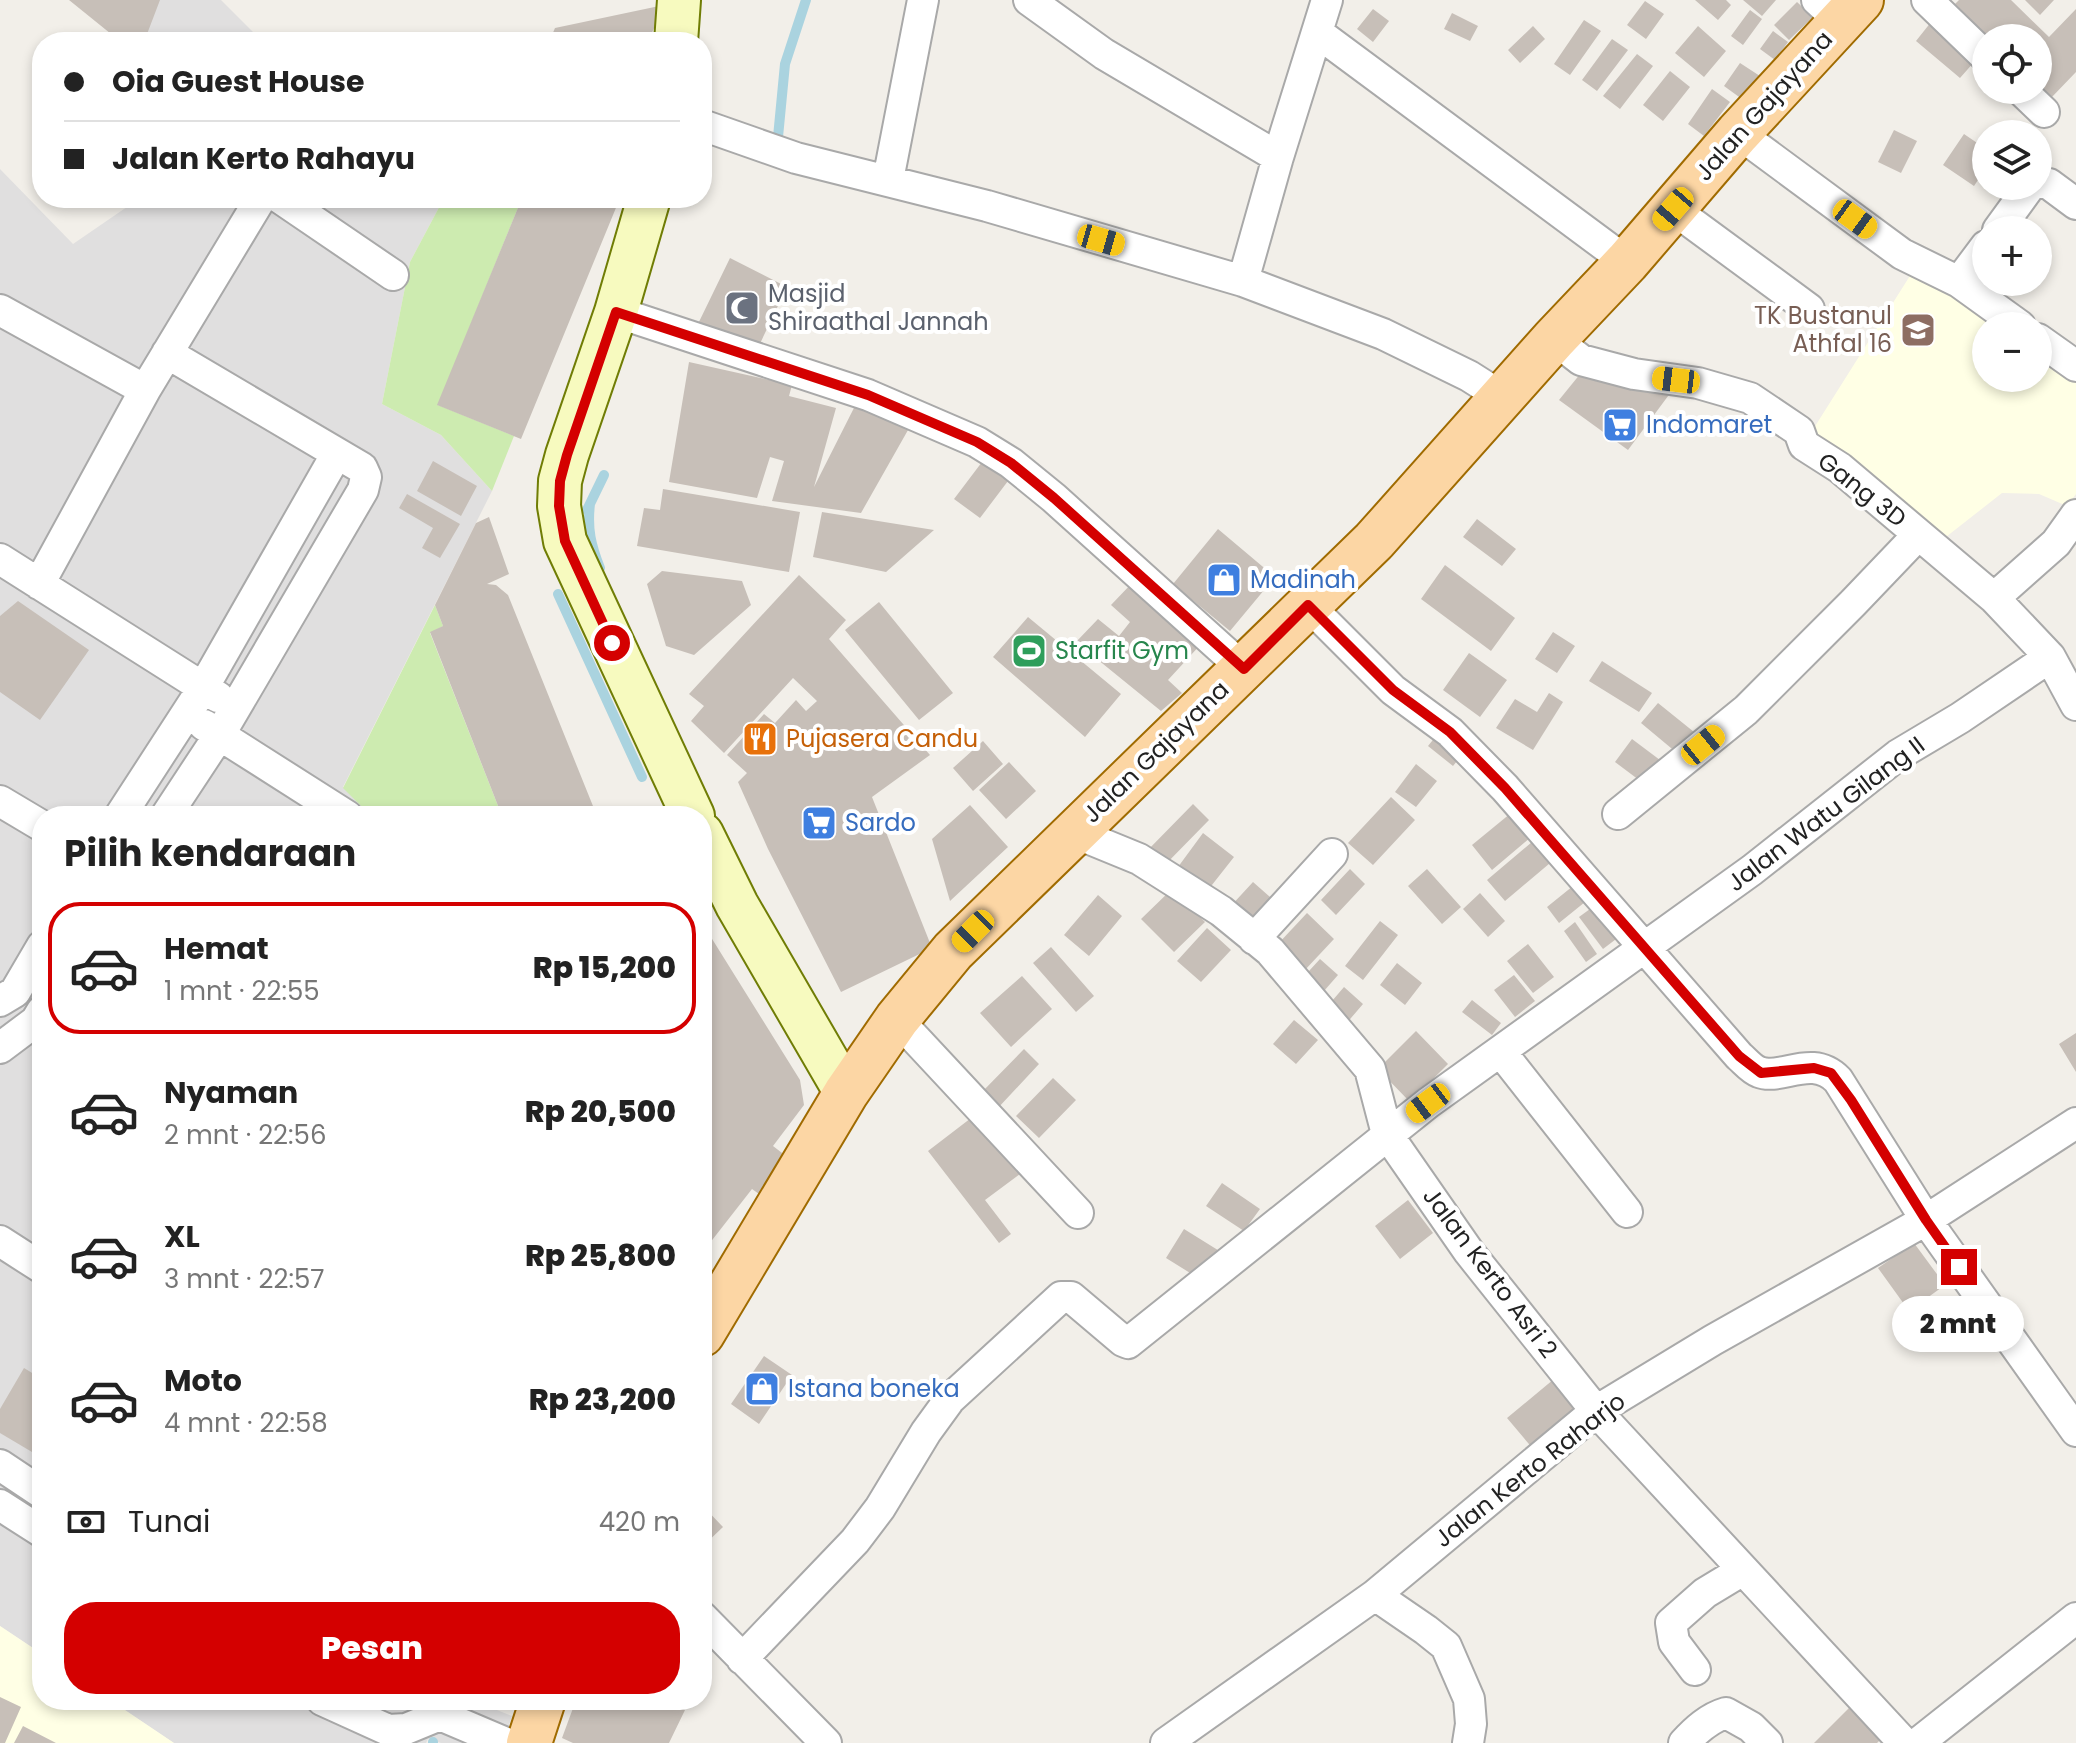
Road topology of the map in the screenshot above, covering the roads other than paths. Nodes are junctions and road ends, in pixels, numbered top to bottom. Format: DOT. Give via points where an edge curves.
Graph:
graph roads {
  1 [pos="679,0"];
  2 [pos="923,0"];
  3 [pos="1029,0"];
  4 [pos="1327,0"];
  5 [pos="1927,0"];
  6 [pos="1839,7"];
  7 [pos="677,32"];
  8 [pos="1318,33"];
  9 [pos="1972,43"];
  10 [pos="2036,104"];
  11 [pos="2044,112"];
  12 [pos="712,129"];
  13 [pos="1738,133"];
  14 [pos="1278,157"];
  15 [pos="888,180"];
  16 [pos="2052,186"];
  17 [pos="2076,204"];
  18 [pos="255,208"];
  19 [pos="295,208"];
  20 [pos="646,208"];
  21 [pos="1673,209"];
  22 [pos="1627,262"];
  23 [pos="1972,265"];
  24 [pos="393,275"];
  25 [pos="1243,281"];
  26 [pos="1959,282"];
  27 [pos="1809,309"];
  28 [pos="0,310"];
  29 [pos="616,312"];
  30 [pos="2001,312"];
  31 [pos="1554,339"];
  32 [pos="2052,349"];
  33 [pos="167,353"];
  34 [pos="2076,366"];
  35 [pos="145,390"];
  36 [pos="1502,397"];
  37 [pos="336,455"];
  38 [pos="2076,515"];
  39 [pos="1918,535"];
  40 [pos="0,559"];
  41 [pos="39,584"];
  42 [pos="1994,598"];
  43 [pos="1308,605"];
  44 [pos="2050,657"];
  45 [pos="1244,669"];
  46 [pos="203,688"];
  47 [pos="2076,705"];
  48 [pos="186,714"];
  49 [pos="227,720"];
  50 [pos="0,801"];
  51 [pos="126,806"];
  52 [pos="172,806"];
  53 [pos="334,806"];
  54 [pos="688,806"];
  55 [pos="1618,814"];
  56 [pos="32,820"];
  57 [pos="1073,832"];
  58 [pos="712,854"];
  59 [pos="1332,854"];
  60 [pos="1254,939"];
  61 [pos="1645,949"];
  62 [pos="32,963"];
  63 [pos="0,1001"];
  64 [pos="897,1019"];
  65 [pos="32,1024"];
  66 [pos="0,1048"];
  67 [pos="1501,1052"];
  68 [pos="846,1093"];
  69 [pos="2076,1123"];
  70 [pos="1387,1134"];
  71 [pos="1627,1212"];
  72 [pos="1078,1213"];
  73 [pos="1926,1220"];
  74 [pos="0,1241"];
  75 [pos="32,1262"];
  76 [pos="712,1317"];
  77 [pos="1596,1411"];
  78 [pos="2076,1431"];
  79 [pos="0,1465"];
  80 [pos="32,1486"];
  81 [pos="0,1505"];
  82 [pos="32,1526"];
  83 [pos="1743,1570"];
  84 [pos="1375,1595"];
  85 [pos="2076,1618"];
  86 [pos="712,1628"];
  87 [pos="742,1659"];
  88 [pos="1695,1670"];
  89 [pos="344,1710"];
  90 [pos="430,1710"];
  91 [pos="436,1710"];
  92 [pos="540,1710"];
  93 [pos="506,1743"];
  94 [pos="529,1743"];
  95 [pos="826,1743"];
  96 [pos="1166,1743"];
  97 [pos="1468,1743"];
  98 [pos="1684,1743"];
  99 [pos="1767,1743"];
  100 [pos="1904,1743"];
  101 [pos="1918,1743"];
  1 -- 7 [label="main road"];
  2 -- 15 [label="street"];
  3 -- 14 [label="street" via="1104,54"];
  4 -- 8 [label="street"];
  5 -- 9 [label="street"];
  6 -- 13 [label="main road, Jalan Gajayana"];
  8 -- 14 [label="street"];
  8 -- 22 [label="street"];
  10 -- 11 [label="street"];
  12 -- 15 [label="street" via="796,158"];
  13 -- 21 [label="main road, Jalan Gajayana"];
  13 -- 26 [label="street" via="1902,254"];
  14 -- 25 [label="street"];
  15 -- 25 [label="street"];
  16 -- 17 [label="street"];
  18 -- 33 [label="street"];
  19 -- 24 [label="street"];
  20 -- 29 [label="main road"];
  21 -- 22 [label="main road, Jalan Gajayana"];
  21 -- 27 [label="street"];
  22 -- 31 [label="main road, Jalan Gajayana"];
  23 -- 26 [label="street"];
  25 -- 36 [label="street" via="1383,334"];
  26 -- 30 [label="street"];
  28 -- 35 [label="street"];
  29 -- 45 [label="street" via="868,395 977,442 1054,498"];
  29 -- 54 [label="main road" via="567,455 559,506 565,541"];
  31 -- 36 [label="main road, Jalan Gajayana"];
  31 -- 39 [label="street, Gang 3D" via="1581,360 1750,398 1799,431 1804,445 1840,468"];
  32 -- 34 [label="street"];
  33 -- 35 [label="street"];
  33 -- 37 [label="street"];
  35 -- 41 [label="street"];
  36 -- 43 [label="main road, Jalan Gajayana" via="1374,541"];
  37 -- 46 [label="street"];
  37 -- 49 [label="street" via="362,468 363,490"];
  38 -- 42 [label="street" via="2056,543"];
  39 -- 42 [label="street, Gang 3D"];
  39 -- 55 [label="street" via="1746,710"];
  40 -- 41 [label="street"];
  41 -- 46 [label="street"];
  42 -- 44 [label="street, Gang 3D"];
  43 -- 45 [label="main road, Jalan Gajayana"];
  43 -- 61 [label="street" via="1393,690 1450,732 1505,788"];
  44 -- 47 [label="street, Gang 3D"];
  44 -- 61 [label="street, Jalan Watu Gilang II" via="1898,755"];
  45 -- 57 [label="main road, Jalan Gajayana"];
  46 -- 48 [label="street"];
  46 -- 49 [label="street"];
  48 -- 49 [label="street"];
  48 -- 51 [label="street"];
  49 -- 52 [label="street"];
  49 -- 53 [label="street"];
  50 -- 56 [label="street"];
  57 -- 60 [label="street, Jalan Kerto Asri 2" via="1139,859 1221,911"];
  57 -- 64 [label="main road, Jalan Gajayana" via="953,951"];
  58 -- 68 [label="main road"];
  59 -- 60 [label="street"];
  60 -- 70 [label="street, Jalan Kerto Asri 2" via="1370,1069"];
  61 -- 67 [label="street, Jalan Watu Gilang II"];
  61 -- 73 [label="street" via="1754,1070 1766,1074 1814,1068 1831,1073"];
  62 -- 63 [label="street" via="15,992"];
  64 -- 68 [label="main road, Jalan Gajayana"];
  64 -- 72 [label="street"];
  65 -- 66 [label="street"];
  67 -- 70 [label="street, Jalan Watu Gilang II"];
  67 -- 71 [label="street"];
  68 -- 76 [label="main road, Jalan Gajayana"];
  69 -- 73 [label="street, Jalan Kerto Raharjo"];
  70 -- 77 [label="street, Jalan Kerto Asri 2" via="1469,1252"];
  70 -- 87 [label="street, Jalan Watu Gilang II" via="1128,1343 1071,1297 1061,1297 950,1399 855,1541"];
  73 -- 77 [label="street, Jalan Kerto Raharjo"];
  73 -- 78 [label="street"];
  74 -- 75 [label="street"];
  77 -- 83 [label="street, Jalan Kerto Asri 2"];
  77 -- 84 [label="street, Jalan Kerto Raharjo"];
  79 -- 80 [label="street"];
  81 -- 82 [label="street"];
  83 -- 88 [label="street" via="1705,1593 1671,1623 1674,1642"];
  83 -- 100 [label="street, Jalan Kerto Asri 2"];
  84 -- 96 [label="street, Jalan Kerto Raharjo"];
  84 -- 97 [label="street" via="1446,1646 1469,1699"];
  85 -- 101 [label="street"];
  86 -- 87 [label="street"];
  87 -- 95 [label="street"];
  89 -- 90 [label="street" via="388,1730 406,1729"];
  91 -- 93 [label="street"];
  92 -- 94 [label="main road"];
  98 -- 99 [label="street" via="1726,1713"];
}
